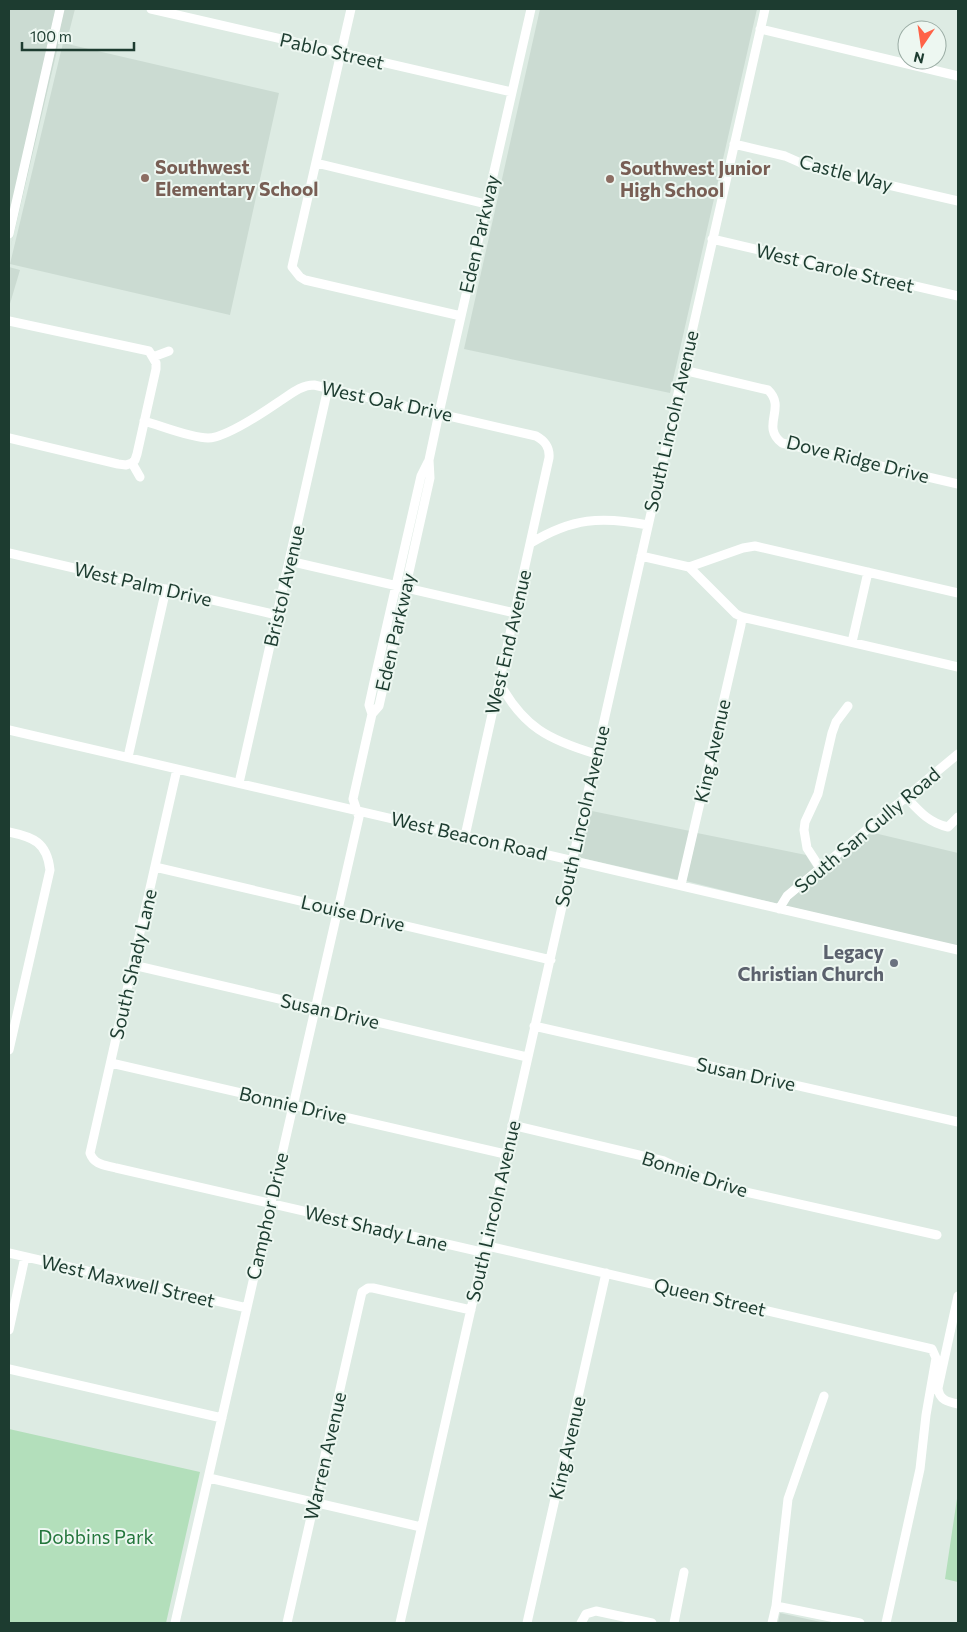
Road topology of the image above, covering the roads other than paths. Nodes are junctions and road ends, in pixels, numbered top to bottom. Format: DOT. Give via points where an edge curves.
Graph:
graph roads {
  1 [pos="60,9"];
  2 [pos="151,9"];
  3 [pos="351,9"];
  4 [pos="531,9"];
  5 [pos="765,9"];
  6 [pos="760,29"];
  7 [pos="341,53"];
  8 [pos="958,76"];
  9 [pos="512,92"];
  10 [pos="734,144"];
  11 [pos="316,163"];
  12 [pos="958,201"];
  13 [pos="486,204"];
  14 [pos="9,234"];
  15 [pos="712,239"];
  16 [pos="958,296"];
  17 [pos="461,316"];
  18 [pos="9,321"];
  19 [pos="169,351"];
  20 [pos="154,357"];
  21 [pos="683,370"];
  22 [pos="328,388"];
  23 [pos="439,412"];
  24 [pos="144,421"];
  25 [pos="9,438"];
  26 [pos="548,448"];
  27 [pos="132,463"];
  28 [pos="140,477"];
  29 [pos="958,484"];
  30 [pos="648,525"];
  31 [pos="531,543"];
  32 [pos="9,553"];
  33 [pos="641,556"];
  34 [pos="289,561"];
  35 [pos="689,567"];
  36 [pos="868,572"];
  37 [pos="400,587"];
  38 [pos="166,589"];
  39 [pos="958,593"];
  40 [pos="515,613"];
  41 [pos="277,615"];
  42 [pos="742,617"];
  43 [pos="852,642"];
  44 [pos="958,667"];
  45 [pos="499,682"];
  46 [pos="848,706"];
  47 [pos="9,730"];
  48 [pos="596,754"];
  49 [pos="958,754"];
  50 [pos="128,757"];
  51 [pos="177,769"];
  52 [pos="240,783"];
  53 [pos="906,797"];
  54 [pos="356,810"];
  55 [pos="958,817"];
  56 [pos="948,827"];
  57 [pos="958,829"];
  58 [pos="9,832"];
  59 [pos="466,836"];
  60 [pos="572,860"];
  61 [pos="155,867"];
  62 [pos="820,868"];
  63 [pos="681,885"];
  64 [pos="338,909"];
  65 [pos="779,909"];
  66 [pos="958,950"];
  67 [pos="551,960"];
  68 [pos="133,965"];
  69 [pos="315,1007"];
  70 [pos="534,1026"];
  71 [pos="9,1050"];
  72 [pos="527,1057"];
  73 [pos="111,1063"];
  74 [pos="292,1105"];
  75 [pos="958,1122"];
  76 [pos="512,1125"];
  77 [pos="505,1154"];
  78 [pos="92,1159"];
  79 [pos="271,1203"];
  80 [pos="937,1235"];
  81 [pos="485,1248"];
  82 [pos="9,1254"];
  83 [pos="25,1257"];
  84 [pos="606,1273"];
  85 [pos="958,1296"];
  86 [pos="247,1308"];
  87 [pos="470,1310"];
  88 [pos="9,1330"];
  89 [pos="954,1340"];
  90 [pos="9,1369"];
  91 [pos="824,1396"];
  92 [pos="958,1404"];
  93 [pos="222,1418"];
  94 [pos="209,1478"];
  95 [pos="314,1502"];
  96 [pos="421,1527"];
  97 [pos="684,1572"];
  98 [pos="776,1606"];
  99 [pos="175,1623"];
  100 [pos="287,1623"];
  101 [pos="400,1623"];
  102 [pos="527,1623"];
  103 [pos="581,1623"];
  104 [pos="652,1623"];
  105 [pos="674,1623"];
  106 [pos="772,1623"];
  107 [pos="860,1623"];
  108 [pos="886,1623"];
  1 -- 14 [label="street"];
  2 -- 7 [label="street, Pablo Street"];
  3 -- 7 [label="street"];
  4 -- 9 [label="street, Eden Parkway"];
  5 -- 6 [label="street, South Lincoln Avenue"];
  6 -- 8 [label="street"];
  6 -- 10 [label="street, South Lincoln Avenue"];
  7 -- 9 [label="street, Pablo Street"];
  7 -- 11 [label="street"];
  9 -- 13 [label="street, Eden Parkway"];
  10 -- 12 [label="street, Castle Way" via="785,156 810,167"];
  10 -- 15 [label="street, South Lincoln Avenue"];
  11 -- 13 [label="street"];
  11 -- 17 [label="street" via="292,267 296,272 305,280"];
  13 -- 17 [label="street, Eden Parkway"];
  15 -- 16 [label="street, West Carole Street"];
  15 -- 21 [label="street, South Lincoln Avenue"];
  17 -- 23 [label="street, Eden Parkway"];
  18 -- 20 [label="street" via="149,351"];
  19 -- 20 [label="street"];
  20 -- 24 [label="street" via="156,369"];
  21 -- 29 [label="street, Dove Ridge Drive" via="768,390 776,404 772,429 776,439 782,443"];
  21 -- 30 [label="street, South Lincoln Avenue"];
  22 -- 23 [label="street, West Oak Drive"];
  22 -- 24 [label="street, West Oak Drive" via="301,387 253,418 214,437"];
  22 -- 34 [label="street, Bristol Avenue"];
  23 -- 26 [label="street, West Oak Drive" via="536,436"];
  23 -- 37 [label="street, Eden Parkway" via="429,460 421,476"];
  24 -- 27 [label="street"];
  25 -- 27 [label="street" via="118,464"];
  26 -- 31 [label="street, West End Avenue" via="549,458"];
  27 -- 28 [label="street"];
  30 -- 31 [label="street" via="611,519 585,521 560,528"];
  30 -- 33 [label="street, South Lincoln Avenue"];
  31 -- 40 [label="street, West End Avenue"];
  32 -- 38 [label="street, West Palm Drive"];
  33 -- 35 [label="street"];
  33 -- 48 [label="street, South Lincoln Avenue"];
  34 -- 37 [label="street"];
  34 -- 41 [label="street, Bristol Avenue"];
  35 -- 36 [label="street" via="755,546"];
  35 -- 42 [label="street"];
  36 -- 39 [label="street"];
  36 -- 43 [label="street"];
  37 -- 40 [label="street"];
  37 -- 54 [label="street, Eden Parkway" via="369,705 372,714 353,799"];
  38 -- 41 [label="street, West Palm Drive"];
  38 -- 50 [label="street"];
  40 -- 45 [label="street, West End Avenue"];
  41 -- 52 [label="street, Bristol Avenue"];
  42 -- 43 [label="street"];
  42 -- 63 [label="street, King Avenue"];
  43 -- 44 [label="street"];
  45 -- 48 [label="street" via="520,714 537,729 567,745"];
  45 -- 59 [label="street, West End Avenue"];
  46 -- 62 [label="street" via="836,722 818,794 805,822 807,848"];
  47 -- 50 [label="street, West Beacon Road"];
  48 -- 60 [label="street, South Lincoln Avenue"];
  49 -- 53 [label="street, South San Gully Road"];
  50 -- 51 [label="street, West Beacon Road"];
  51 -- 52 [label="street, West Beacon Road"];
  51 -- 61 [label="street, South Shady Lane"];
  52 -- 54 [label="street, West Beacon Road"];
  53 -- 56 [label="street" via="923,816"];
  53 -- 62 [label="street, South San Gully Road"];
  54 -- 59 [label="street, West Beacon Road"];
  54 -- 64 [label="street, Camphor Drive" via="359,817"];
  55 -- 56 [label="street"];
  56 -- 57 [label="street"];
  58 -- 71 [label="street" via="28,836 42,846 50,870"];
  59 -- 60 [label="street, West Beacon Road"];
  60 -- 63 [label="street, West Beacon Road"];
  60 -- 67 [label="street, South Lincoln Avenue"];
  61 -- 64 [label="street, Louise Drive"];
  61 -- 68 [label="street, South Shady Lane"];
  62 -- 65 [label="street, South San Gully Road" via="787,896"];
  63 -- 65 [label="street, West Beacon Road"];
  64 -- 67 [label="street, Louise Drive"];
  64 -- 69 [label="street, Camphor Drive"];
  65 -- 66 [label="street, West Beacon Road"];
  67 -- 70 [label="street, South Lincoln Avenue"];
  68 -- 69 [label="street, Susan Drive"];
  68 -- 73 [label="street, South Shady Lane"];
  69 -- 72 [label="street, Susan Drive"];
  69 -- 74 [label="street, Camphor Drive"];
  70 -- 72 [label="street, South Lincoln Avenue"];
  70 -- 75 [label="street, Susan Drive"];
  72 -- 76 [label="street, South Lincoln Avenue"];
  73 -- 74 [label="street, Bonnie Drive"];
  73 -- 78 [label="street, South Shady Lane" via="90,1154"];
  74 -- 77 [label="street, Bonnie Drive"];
  74 -- 79 [label="street, Camphor Drive"];
  76 -- 77 [label="street, South Lincoln Avenue"];
  76 -- 80 [label="street, Bonnie Drive" via="664,1161 719,1186"];
  77 -- 81 [label="street, South Lincoln Avenue"];
  78 -- 79 [label="street, West Shady Lane" via="109,1166"];
  79 -- 81 [label="street, West Shady Lane" via="477,1251"];
  79 -- 86 [label="street, Camphor Drive"];
  81 -- 84 [label="street, Queen Street"];
  81 -- 87 [label="street, South Lincoln Avenue"];
  82 -- 83 [label="street, West Maxwell Street"];
  83 -- 86 [label="street, West Maxwell Street"];
  83 -- 88 [label="street"];
  84 -- 102 [label="street, King Avenue"];
  84 -- 108 [label="street, Queen Street" via="928,1347 934,1352 936,1358 924,1445"];
  85 -- 89 [label="street"];
  86 -- 93 [label="street, Camphor Drive"];
  87 -- 95 [label="street, Warren Avenue" via="373,1288 361,1294"];
  87 -- 96 [label="street, South Lincoln Avenue"];
  89 -- 92 [label="street" via="938,1388 944,1400"];
  90 -- 93 [label="street"];
  91 -- 98 [label="street" via="788,1499"];
  93 -- 94 [label="street, Camphor Drive"];
  94 -- 95 [label="street"];
  94 -- 99 [label="street, Camphor Drive"];
  95 -- 96 [label="street"];
  95 -- 100 [label="street, Warren Avenue"];
  96 -- 101 [label="street, South Lincoln Avenue"];
  97 -- 105 [label="street"];
  98 -- 106 [label="street"];
  98 -- 107 [label="street"];
  103 -- 104 [label="street" via="586,1614 596,1611"];
}
